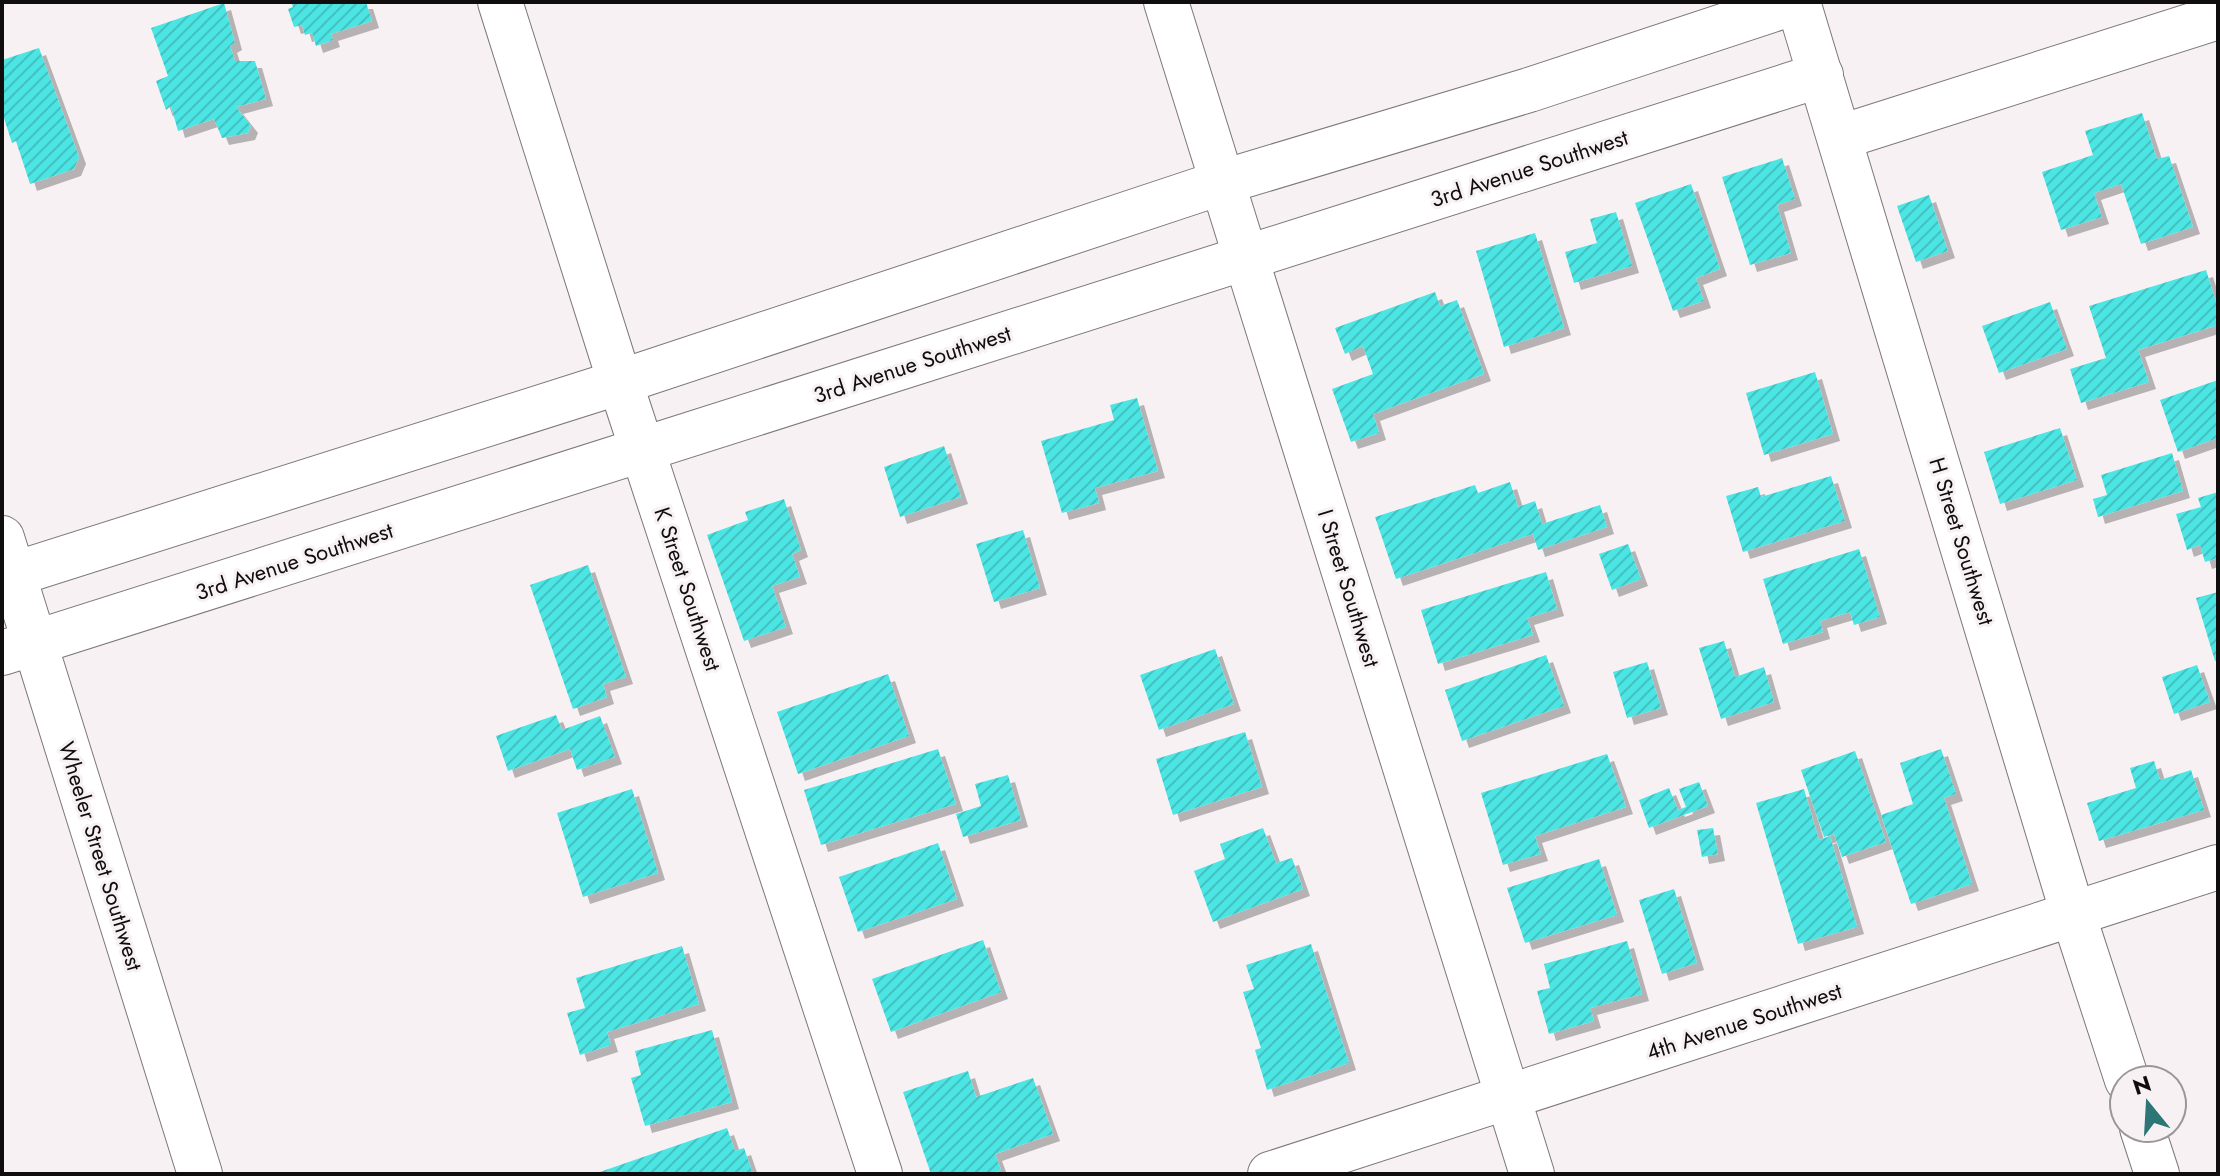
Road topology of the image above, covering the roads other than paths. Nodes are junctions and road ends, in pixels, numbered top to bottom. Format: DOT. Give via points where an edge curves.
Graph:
graph roads {
  1 [pos="500,2"];
  2 [pos="1166,2"];
  3 [pos="1797,2"];
  4 [pos="2218,17"];
  5 [pos="1821,75"];
  6 [pos="1841,137"];
  7 [pos="1223,182"];
  8 [pos="1246,257"];
  9 [pos="620,382"];
  10 [pos="642,450"];
  11 [pos="6,563"];
  12 [pos="18,648"];
  13 [pos="2218,867"];
  14 [pos="2073,914"];
  15 [pos="2122,1064"];
  16 [pos="1507,1098"];
  17 [pos="2147,1144"];
  18 [pos="200,1174"];
  19 [pos="880,1174"];
  20 [pos="1270,1174"];
  21 [pos="1532,1174"];
  22 [pos="2157,1174"];
  1 -- 9 [label="street, K Street Southwest"];
  2 -- 7 [label="street, I Street Southwest"];
  3 -- 5 [label="street, H Street Southwest"];
  3 -- 7 [label="street"];
  4 -- 6 [label="street"];
  5 -- 6 [label="street, H Street Southwest"];
  5 -- 8 [label="street, 3rd Avenue Southwest"];
  6 -- 14 [label="street, H Street Southwest"];
  7 -- 8 [label="street, I Street Southwest"];
  7 -- 9 [label="street"];
  8 -- 10 [label="street, 3rd Avenue Southwest"];
  8 -- 16 [label="street, I Street Southwest"];
  9 -- 10 [label="street, K Street Southwest"];
  9 -- 11 [label="street"];
  10 -- 12 [label="street, 3rd Avenue Southwest"];
  10 -- 19 [label="street, K Street Southwest"];
  11 -- 12 [label="street, Wheeler Street Southwest"];
  12 -- 18 [label="street, Wheeler Street Southwest"];
  13 -- 14 [label="street, 4th Avenue Southwest"];
  14 -- 15 [label="street, H Street Southwest"];
  14 -- 16 [label="street, 4th Avenue Southwest"];
  16 -- 20 [label="street, 4th Avenue Southwest"];
  16 -- 21 [label="street, I Street Southwest"];
  17 -- 22 [label="street"];
}
